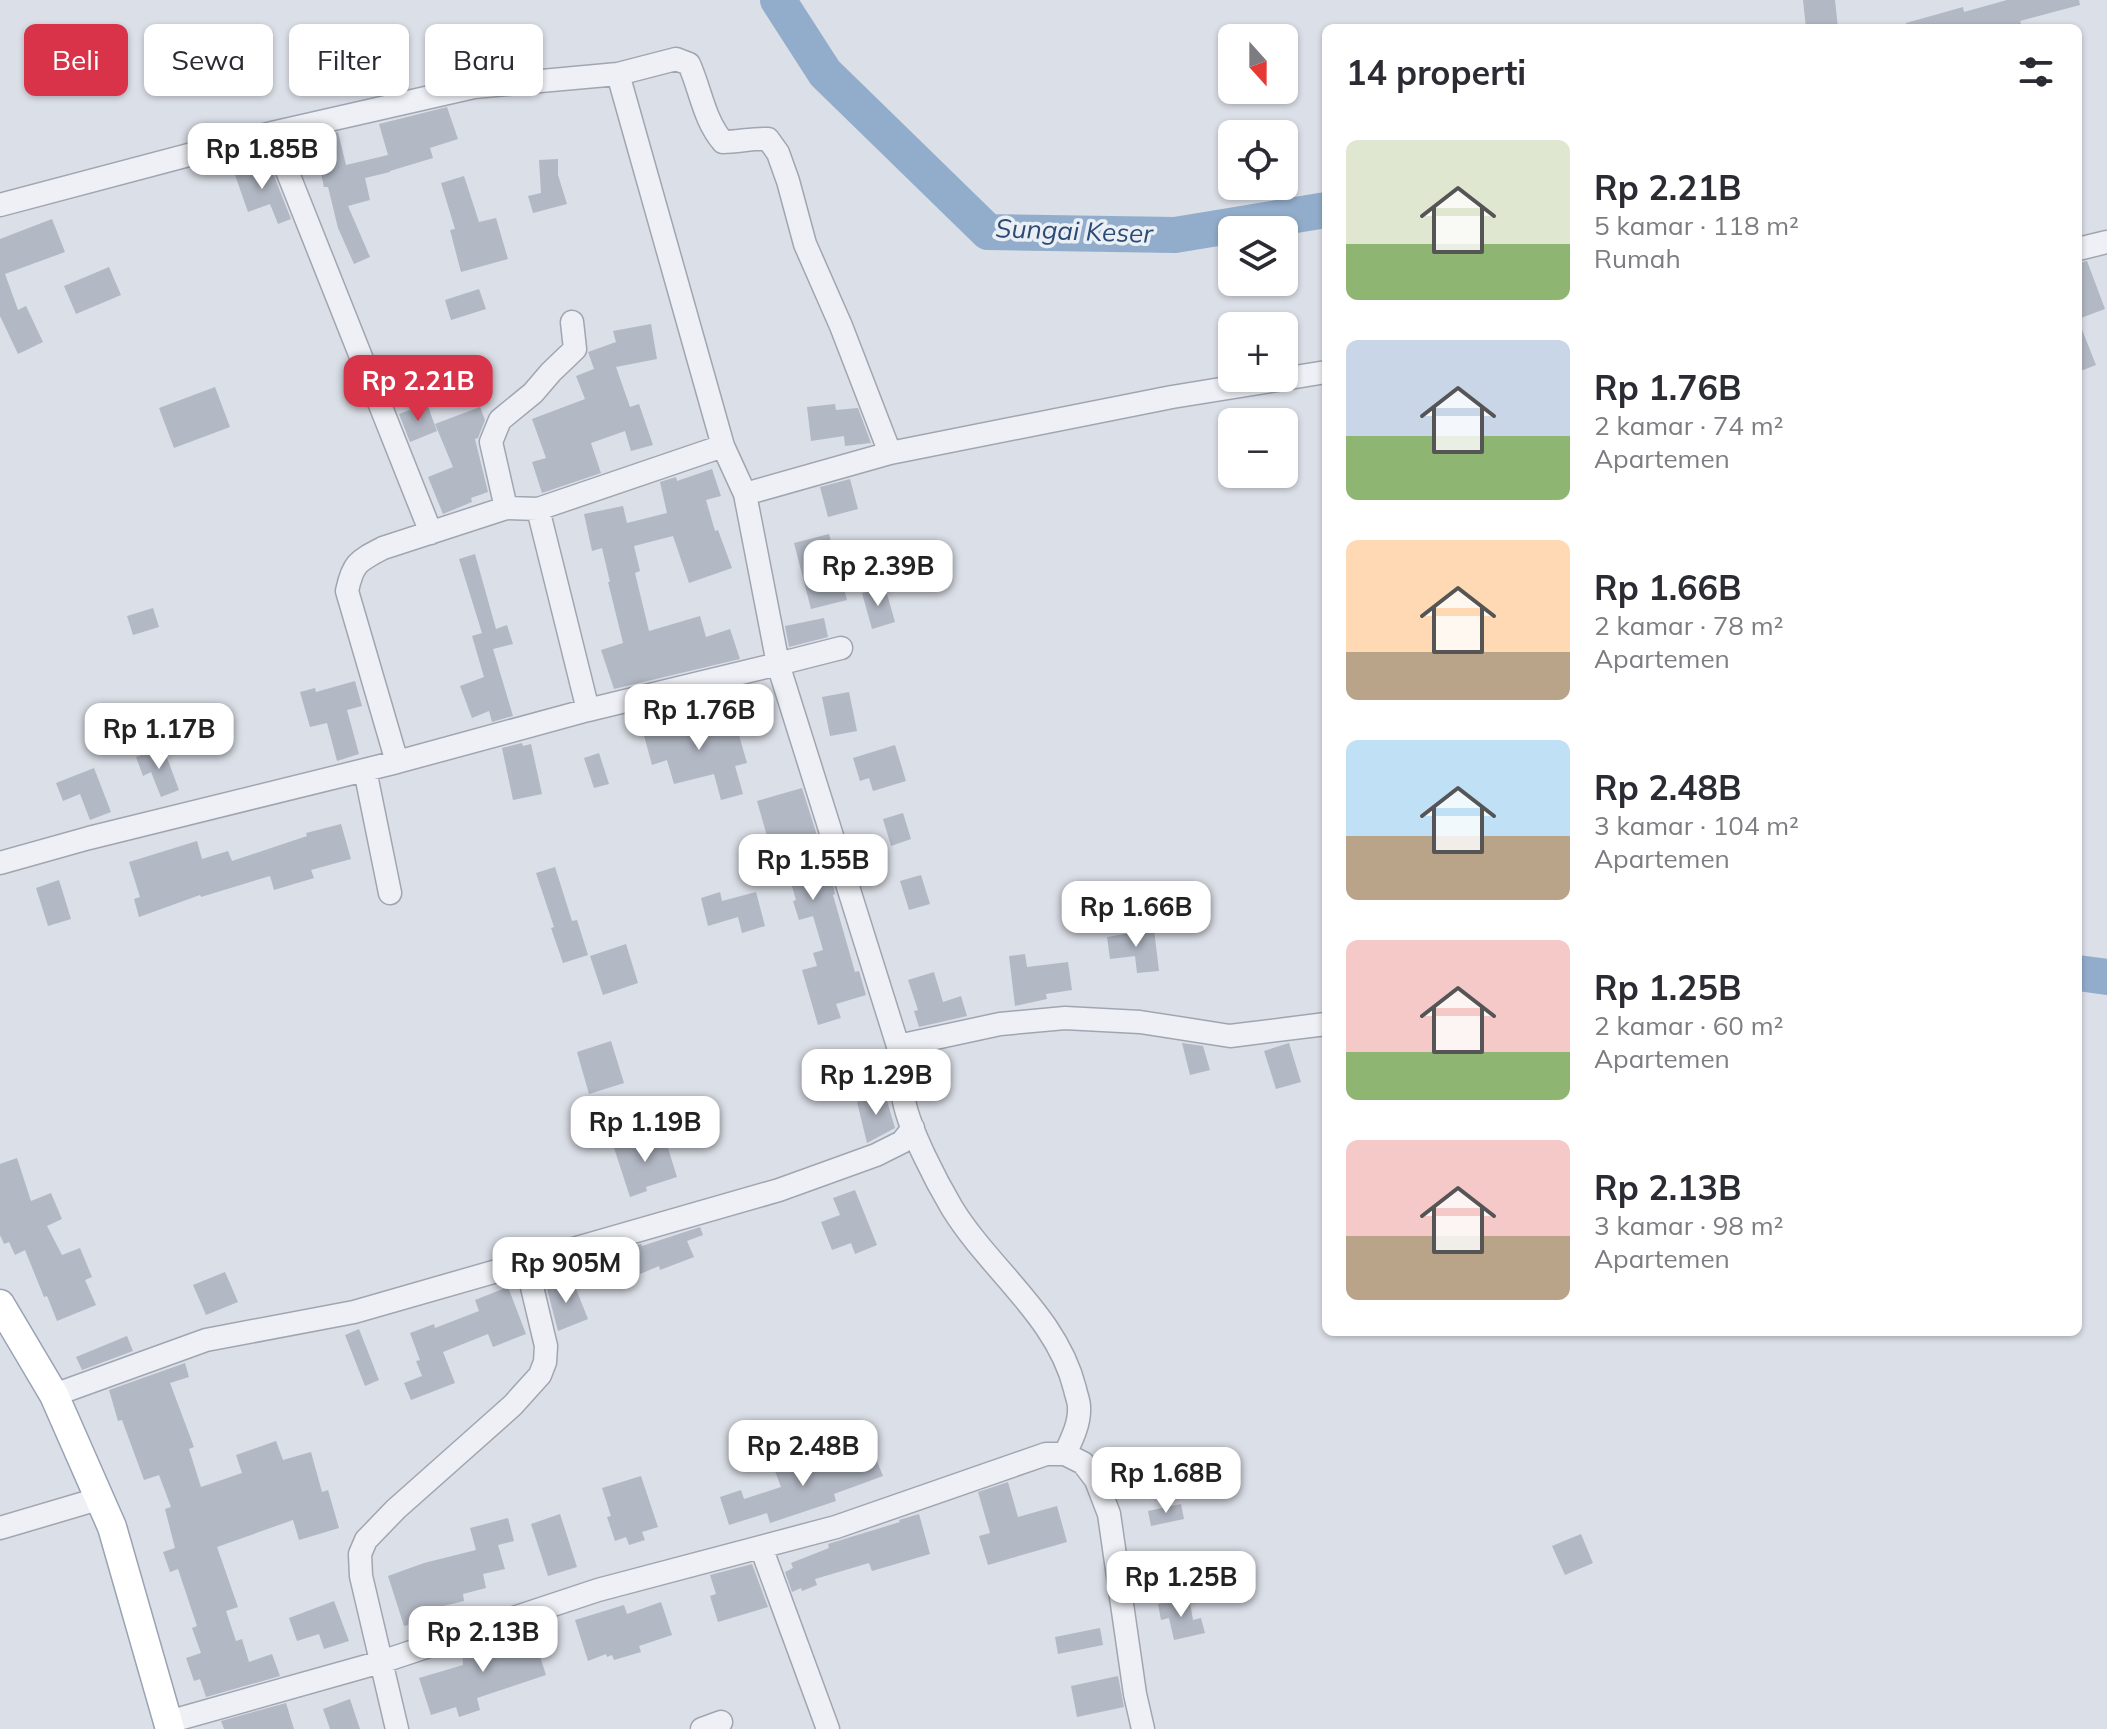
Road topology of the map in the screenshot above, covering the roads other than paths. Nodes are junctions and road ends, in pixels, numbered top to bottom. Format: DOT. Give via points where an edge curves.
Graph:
graph roads {
  1 [pos="618,74"];
  2 [pos="272,133"];
  3 [pos="0,205"];
  4 [pos="2107,242"];
  5 [pos="2082,248"];
  6 [pos="572,322"];
  7 [pos="1322,373"];
  8 [pos="723,446"];
  9 [pos="890,453"];
  10 [pos="745,494"];
  11 [pos="506,508"];
  12 [pos="538,509"];
  13 [pos="431,533"];
  14 [pos="841,648"];
  15 [pos="778,664"];
  16 [pos="588,710"];
  17 [pos="397,762"];
  18 [pos="365,770"];
  19 [pos="0,863"];
  20 [pos="390,893"];
  21 [pos="1322,1024"];
  22 [pos="898,1046"];
  23 [pos="913,1128"];
  24 [pos="526,1262"];
  25 [pos="0,1304"];
  26 [pos="54,1395"];
  27 [pos="1065,1454"];
  28 [pos="98,1499"];
  29 [pos="0,1528"];
  30 [pos="761,1547"];
  31 [pos="381,1662"];
  32 [pos="169,1726"];
  33 [pos="397,1729"];
  34 [pos="828,1729"];
  35 [pos="1143,1729"];
  1 -- 2 [label="street" via="474,87"];
  1 -- 8 [label="street"];
  1 -- 9 [label="street" via="676,59 689,64 705,113 723,142 768,139 778,153 805,244"];
  2 -- 3 [label="street"];
  2 -- 13 [label="street"];
  4 -- 5 [label="street"];
  6 -- 11 [label="street" via="575,349 500,420 491,442"];
  7 -- 9 [label="street"];
  8 -- 10 [label="street"];
  8 -- 12 [label="street"];
  9 -- 10 [label="street"];
  10 -- 15 [label="street"];
  11 -- 12 [label="street"];
  11 -- 13 [label="street"];
  12 -- 16 [label="street"];
  13 -- 17 [label="street" via="365,558 352,569 347,591"];
  14 -- 15 [label="street"];
  15 -- 16 [label="street"];
  15 -- 22 [label="street"];
  16 -- 17 [label="street"];
  17 -- 18 [label="street"];
  18 -- 19 [label="street"];
  18 -- 20 [label="street"];
  21 -- 22 [label="street" via="1230,1036 1140,1022 1065,1018 1000,1024"];
  22 -- 23 [label="street" via="904,1103"];
  23 -- 24 [label="street" via="889,1149 779,1190"];
  23 -- 27 [label="street" via="952,1209 1060,1346 1079,1408"];
  24 -- 26 [label="street" via="354,1312 206,1340"];
  24 -- 31 [label="street" via="546,1346 540,1375 396,1509 366,1540 360,1554"];
  25 -- 26 [label="main road"];
  26 -- 28 [label="main road"];
  27 -- 30 [label="street" via="1046,1454 836,1527"];
  27 -- 35 [label="street" via="1083,1463 1096,1480 1109,1514"];
  28 -- 29 [label="street"];
  28 -- 32 [label="main road" via="119,1549"];
  30 -- 31 [label="street" via="598,1590"];
  30 -- 34 [label="street"];
  31 -- 32 [label="street"];
  31 -- 33 [label="street"];
}
